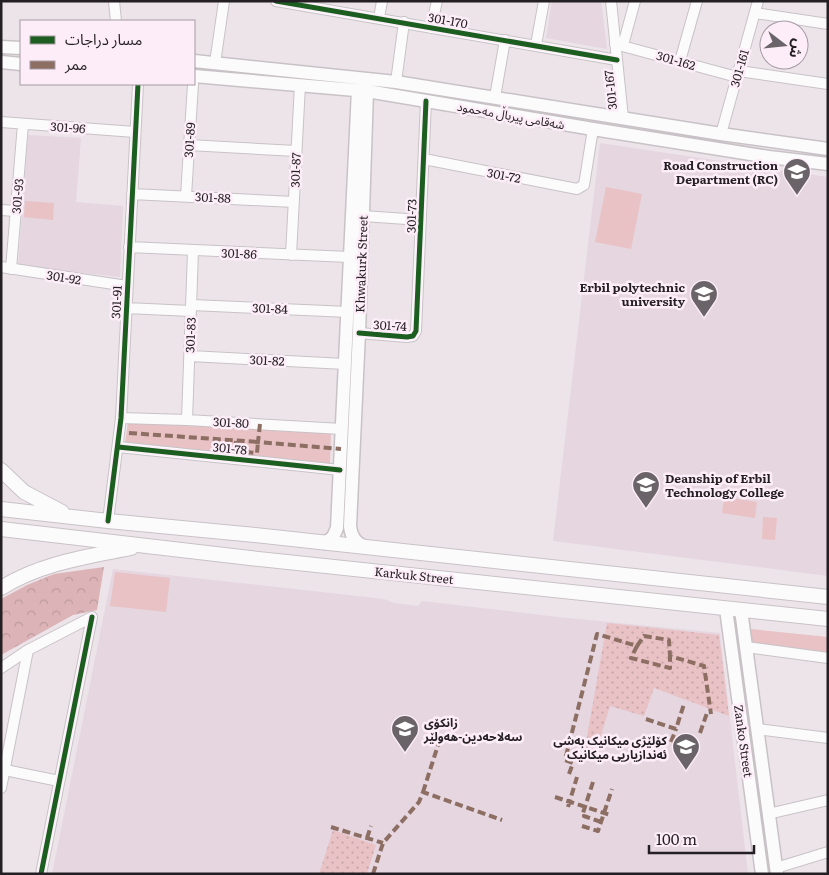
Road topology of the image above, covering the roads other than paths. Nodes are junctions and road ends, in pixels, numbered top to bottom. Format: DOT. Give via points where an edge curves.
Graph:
graph roads {
  1 [pos="114,1"];
  2 [pos="224,1"];
  3 [pos="276,1"];
  4 [pos="382,1"];
  5 [pos="437,1"];
  6 [pos="544,1"];
  7 [pos="611,1"];
  8 [pos="635,1"];
  9 [pos="697,1"];
  10 [pos="758,1"];
  11 [pos="754,13"];
  12 [pos="379,18"];
  13 [pos="116,20"];
  14 [pos="404,22"];
  15 [pos="828,24"];
  16 [pos="431,28"];
  17 [pos="505,40"];
  18 [pos="536,45"];
  19 [pos="619,45"];
  20 [pos="1,47"];
  21 [pos="20,48"];
  22 [pos="617,60"];
  23 [pos="195,61"];
  24 [pos="680,61"];
  25 [pos="1,62"];
  26 [pos="215,63"];
  27 [pos="20,64"];
  28 [pos="738,74"];
  29 [pos="195,76"];
  30 [pos="396,82"];
  31 [pos="828,84"];
  32 [pos="138,85"];
  33 [pos="193,85"];
  34 [pos="300,85"];
  35 [pos="363,91"];
  36 [pos="495,97"];
  37 [pos="426,101"];
  38 [pos="362,106"];
  39 [pos="623,118"];
  40 [pos="1,122"];
  41 [pos="23,124"];
  42 [pos="593,129"];
  43 [pos="135,132"];
  44 [pos="721,134"];
  45 [pos="189,146"];
  46 [pos="828,149"];
  47 [pos="296,151"];
  48 [pos="424,159"];
  49 [pos="828,164"];
  50 [pos="132,194"];
  51 [pos="186,196"];
  52 [pos="294,202"];
  53 [pos="1,210"];
  54 [pos="16,211"];
  55 [pos="363,216"];
  56 [pos="421,220"];
  57 [pos="129,248"];
  58 [pos="193,251"];
  59 [pos="291,255"];
  60 [pos="349,257"];
  61 [pos="6,268"];
  62 [pos="126,286"];
  63 [pos="126,308"];
  64 [pos="191,308"];
  65 [pos="348,312"];
  66 [pos="416,331"];
  67 [pos="359,333"];
  68 [pos="190,356"];
  69 [pos="345,364"];
  70 [pos="121,418"];
  71 [pos="187,420"];
  72 [pos="342,429"];
  73 [pos="118,447"];
  74 [pos="1,470"];
  75 [pos="340,470"];
  76 [pos="1,509"];
  77 [pos="74,517"];
  78 [pos="108,521"];
  79 [pos="1,529"];
  80 [pos="325,543"];
  81 [pos="144,546"];
  82 [pos="368,548"];
  83 [pos="507,563"];
  84 [pos="504,585"];
  85 [pos="1,588"];
  86 [pos="828,597"];
  87 [pos="726,609"];
  88 [pos="741,610"];
  89 [pos="828,620"];
  90 [pos="746,647"];
  91 [pos="28,650"];
  92 [pos="828,658"];
  93 [pos="1,668"];
  94 [pos="757,729"];
  95 [pos="828,738"];
  96 [pos="6,743"];
  97 [pos="5,770"];
  98 [pos="60,781"];
  99 [pos="1,788"];
  100 [pos="828,800"];
  101 [pos="768,814"];
  102 [pos="828,852"];
  103 [pos="776,871"];
  104 [pos="41,874"];
  105 [pos="762,874"];
  1 -- 13 [label="street"];
  2 -- 26 [label="street"];
  3 -- 12 [label="street, 301-170"];
  4 -- 12 [label="street"];
  5 -- 16 [label="street"];
  6 -- 18 [label="street"];
  7 -- 19 [label="street, 301-167"];
  8 -- 19 [label="street"];
  9 -- 24 [label="street"];
  10 -- 11 [label="street, 301-161"];
  11 -- 15 [label="street"];
  11 -- 28 [label="street, 301-161"];
  12 -- 14 [label="street, 301-170"];
  14 -- 16 [label="street, 301-170"];
  14 -- 30 [label="street"];
  16 -- 17 [label="street, 301-170"];
  17 -- 18 [label="street, 301-170"];
  17 -- 36 [label="street"];
  18 -- 22 [label="street, 301-170"];
  19 -- 22 [label="street, 301-167"];
  19 -- 24 [label="street, 301-162"];
  20 -- 21 [label="main road"];
  22 -- 39 [label="street, 301-167"];
  23 -- 26 [label="main road, شەقامی پیرباڵ مەحمود"];
  24 -- 28 [label="street, 301-162"];
  25 -- 27 [label="main road"];
  26 -- 30 [label="main road, شەقامی پیرباڵ مەحمود"];
  28 -- 31 [label="street, 301-162"];
  28 -- 44 [label="street, 301-161"];
  29 -- 34 [label="main road, شەقامی پیرباڵ مەحمود"];
  30 -- 36 [label="main road, شەقامی پیرباڵ مەحمود"];
  32 -- 43 [label="street, 301-91"];
  33 -- 45 [label="street, 301-89"];
  34 -- 35 [label="main road, شەقامی پیرباڵ مەحمود"];
  34 -- 47 [label="street, 301-87"];
  35 -- 37 [label="main road, شەقامی پیرباڵ مەحمود"];
  35 -- 38 [label="main road, Khwakurk Street"];
  36 -- 39 [label="main road, شەقامی پیرباڵ مەحمود"];
  37 -- 42 [label="main road, شەقامی پیرباڵ مەحمود"];
  37 -- 48 [label="street, 301-73"];
  38 -- 55 [label="main road, Khwakurk Street"];
  38 -- 60 [label="main road, Khwakurk Street"];
  39 -- 44 [label="main road, شەقامی پیرباڵ مەحمود"];
  40 -- 41 [label="street, 301-96"];
  41 -- 43 [label="street, 301-96"];
  41 -- 54 [label="street, 301-93"];
  42 -- 48 [label="street, 301-72" via="584,185 577,189"];
  42 -- 49 [label="main road, شەقامی پیرباڵ مەحمود"];
  43 -- 50 [label="street, 301-91"];
  44 -- 46 [label="main road, شەقامی پیرباڵ مەحمود"];
  45 -- 47 [label="street"];
  45 -- 51 [label="street, 301-89"];
  47 -- 52 [label="street, 301-87"];
  48 -- 56 [label="street, 301-73"];
  50 -- 51 [label="street, 301-88"];
  50 -- 57 [label="street, 301-91"];
  51 -- 52 [label="street, 301-88"];
  52 -- 59 [label="street, 301-87"];
  53 -- 54 [label="street"];
  54 -- 61 [label="street, 301-93"];
  55 -- 56 [label="street"];
  55 -- 67 [label="main road, Khwakurk Street"];
  56 -- 66 [label="street, 301-73"];
  57 -- 58 [label="street, 301-86"];
  57 -- 62 [label="street, 301-91"];
  58 -- 59 [label="street, 301-86"];
  58 -- 64 [label="street, 301-83"];
  59 -- 60 [label="street, 301-86"];
  60 -- 65 [label="main road, Khwakurk Street"];
  61 -- 62 [label="street, 301-92"];
  62 -- 63 [label="street, 301-91"];
  63 -- 64 [label="street, 301-84"];
  63 -- 70 [label="street, 301-91"];
  64 -- 65 [label="street, 301-84"];
  64 -- 68 [label="street, 301-83"];
  65 -- 69 [label="main road, Khwakurk Street"];
  66 -- 67 [label="street, 301-74" via="407,337"];
  67 -- 82 [label="main road, Khwakurk Street" via="350,532 355,541"];
  68 -- 69 [label="street, 301-82"];
  68 -- 71 [label="street, 301-83"];
  69 -- 72 [label="main road, Khwakurk Street"];
  70 -- 71 [label="street, 301-80"];
  70 -- 73 [label="street, 301-91"];
  71 -- 72 [label="street, 301-80"];
  72 -- 75 [label="main road, Khwakurk Street"];
  73 -- 75 [label="street, 301-78"];
  73 -- 78 [label="street, 301-91"];
  74 -- 77 [label="highway" via="24,492"];
  75 -- 80 [label="main road, Khwakurk Street" via="336,533"];
  76 -- 77 [label="highway, Karkuk Street"];
  77 -- 78 [label="highway, Karkuk Street"];
  78 -- 80 [label="highway, Karkuk Street"];
  79 -- 81 [label="highway, Karkuk Street"];
  80 -- 82 [label="highway, Karkuk Street"];
  81 -- 84 [label="highway, Karkuk Street"];
  81 -- 85 [label="highway" via="58,563 21,576"];
  82 -- 83 [label="highway, Karkuk Street"];
  83 -- 84 [label="highway" via="500,573"];
  83 -- 86 [label="highway, Karkuk Street"];
  84 -- 87 [label="highway, Karkuk Street"];
  87 -- 88 [label="highway, Karkuk Street"];
  87 -- 105 [label="main road, Zanko Street"];
  88 -- 89 [label="highway, Karkuk Street"];
  88 -- 90 [label="main road, Zanko Street"];
  90 -- 92 [label="street"];
  90 -- 94 [label="main road, Zanko Street"];
  91 -- 93 [label="street"];
  91 -- 96 [label="street"];
  91 -- 98 [label="street" via="92,618"];
  94 -- 95 [label="street"];
  94 -- 101 [label="main road, Zanko Street"];
  96 -- 97 [label="street"];
  97 -- 98 [label="street"];
  97 -- 99 [label="street"];
  98 -- 104 [label="street"];
  100 -- 101 [label="street"];
  101 -- 103 [label="main road, Zanko Street"];
  102 -- 103 [label="street"];
}
